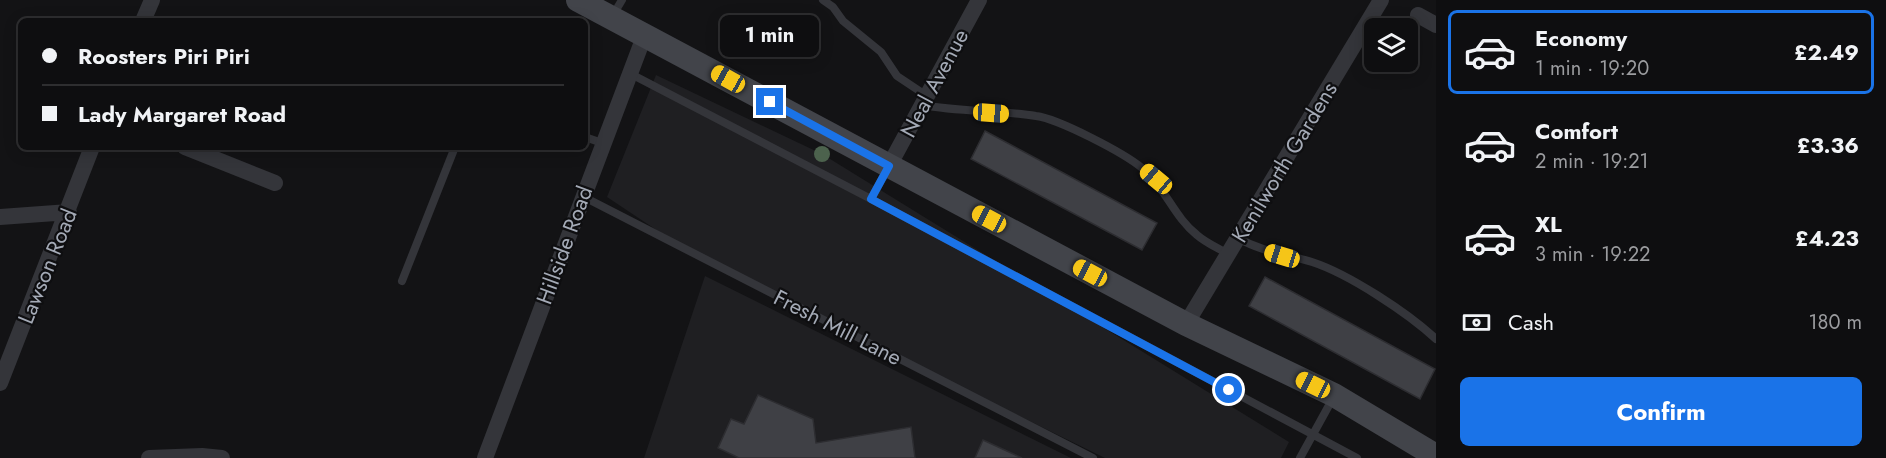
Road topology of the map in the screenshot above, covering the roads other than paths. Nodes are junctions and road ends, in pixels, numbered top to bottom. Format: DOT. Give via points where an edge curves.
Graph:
graph roads {
  1 [pos="152,0"];
  2 [pos="578,0"];
  3 [pos="823,0"];
  4 [pos="979,0"];
  5 [pos="1389,1"];
  6 [pos="617,8"];
  7 [pos="1418,15"];
  8 [pos="144,18"];
  9 [pos="1436,25"];
  10 [pos="645,34"];
  11 [pos="628,73"];
  12 [pos="924,101"];
  13 [pos="588,137"];
  14 [pos="602,143"];
  15 [pos="91,150"];
  16 [pos="192,150"];
  17 [pos="454,150"];
  18 [pos="889,166"];
  19 [pos="274,183"];
  20 [pos="582,196"];
  21 [pos="871,199"];
  22 [pos="69,212"];
  23 [pos="0,217"];
  24 [pos="1238,238"];
  25 [pos="1228,254"];
  26 [pos="402,281"];
  27 [pos="1186,324"];
  28 [pos="1436,339"];
  29 [pos="0,383"];
  30 [pos="1334,395"];
  31 [pos="1313,435"];
  32 [pos="1436,455"];
  33 [pos="149,458"];
  34 [pos="222,458"];
  35 [pos="486,458"];
  36 [pos="1093,458"];
  37 [pos="1300,458"];
  38 [pos="1357,458"];
  1 -- 8 [label="street"];
  2 -- 6 [label="street"];
  3 -- 12 [label="lane" via="881,52 897,76"];
  4 -- 12 [label="street, Neal Avenue"];
  5 -- 24 [label="street, Kenilworth Gardens"];
  6 -- 10 [label="street"];
  7 -- 9 [label="street"];
  10 -- 11 [label="street, Hillside Road"];
  10 -- 18 [label="street"];
  11 -- 14 [label="street, Hillside Road"];
  11 -- 21 [label="lane"];
  12 -- 18 [label="street, Neal Avenue"];
  12 -- 25 [label="lane" via="944,109 1056,121 1136,163 1156,179 1196,235"];
  13 -- 14 [label="lane"];
  14 -- 20 [label="street, Hillside Road"];
  15 -- 22 [label="street, Lawson Road"];
  16 -- 19 [label="street"];
  17 -- 26 [label="lane"];
  18 -- 21 [label="lane"];
  18 -- 27 [label="street"];
  20 -- 35 [label="street, Hillside Road"];
  20 -- 36 [label="lane, Fresh Mill Lane"];
  21 -- 31 [label="lane"];
  22 -- 23 [label="street"];
  22 -- 29 [label="street, Lawson Road"];
  24 -- 25 [label="street, Kenilworth Gardens"];
  24 -- 28 [label="lane" via="1257,249 1331,270 1412,317"];
  25 -- 27 [label="street, Kenilworth Gardens"];
  27 -- 30 [label="street"];
  30 -- 31 [label="lane"];
  30 -- 32 [label="street"];
  31 -- 37 [label="lane"];
  31 -- 38 [label="lane"];
  33 -- 34 [label="street"];
}
